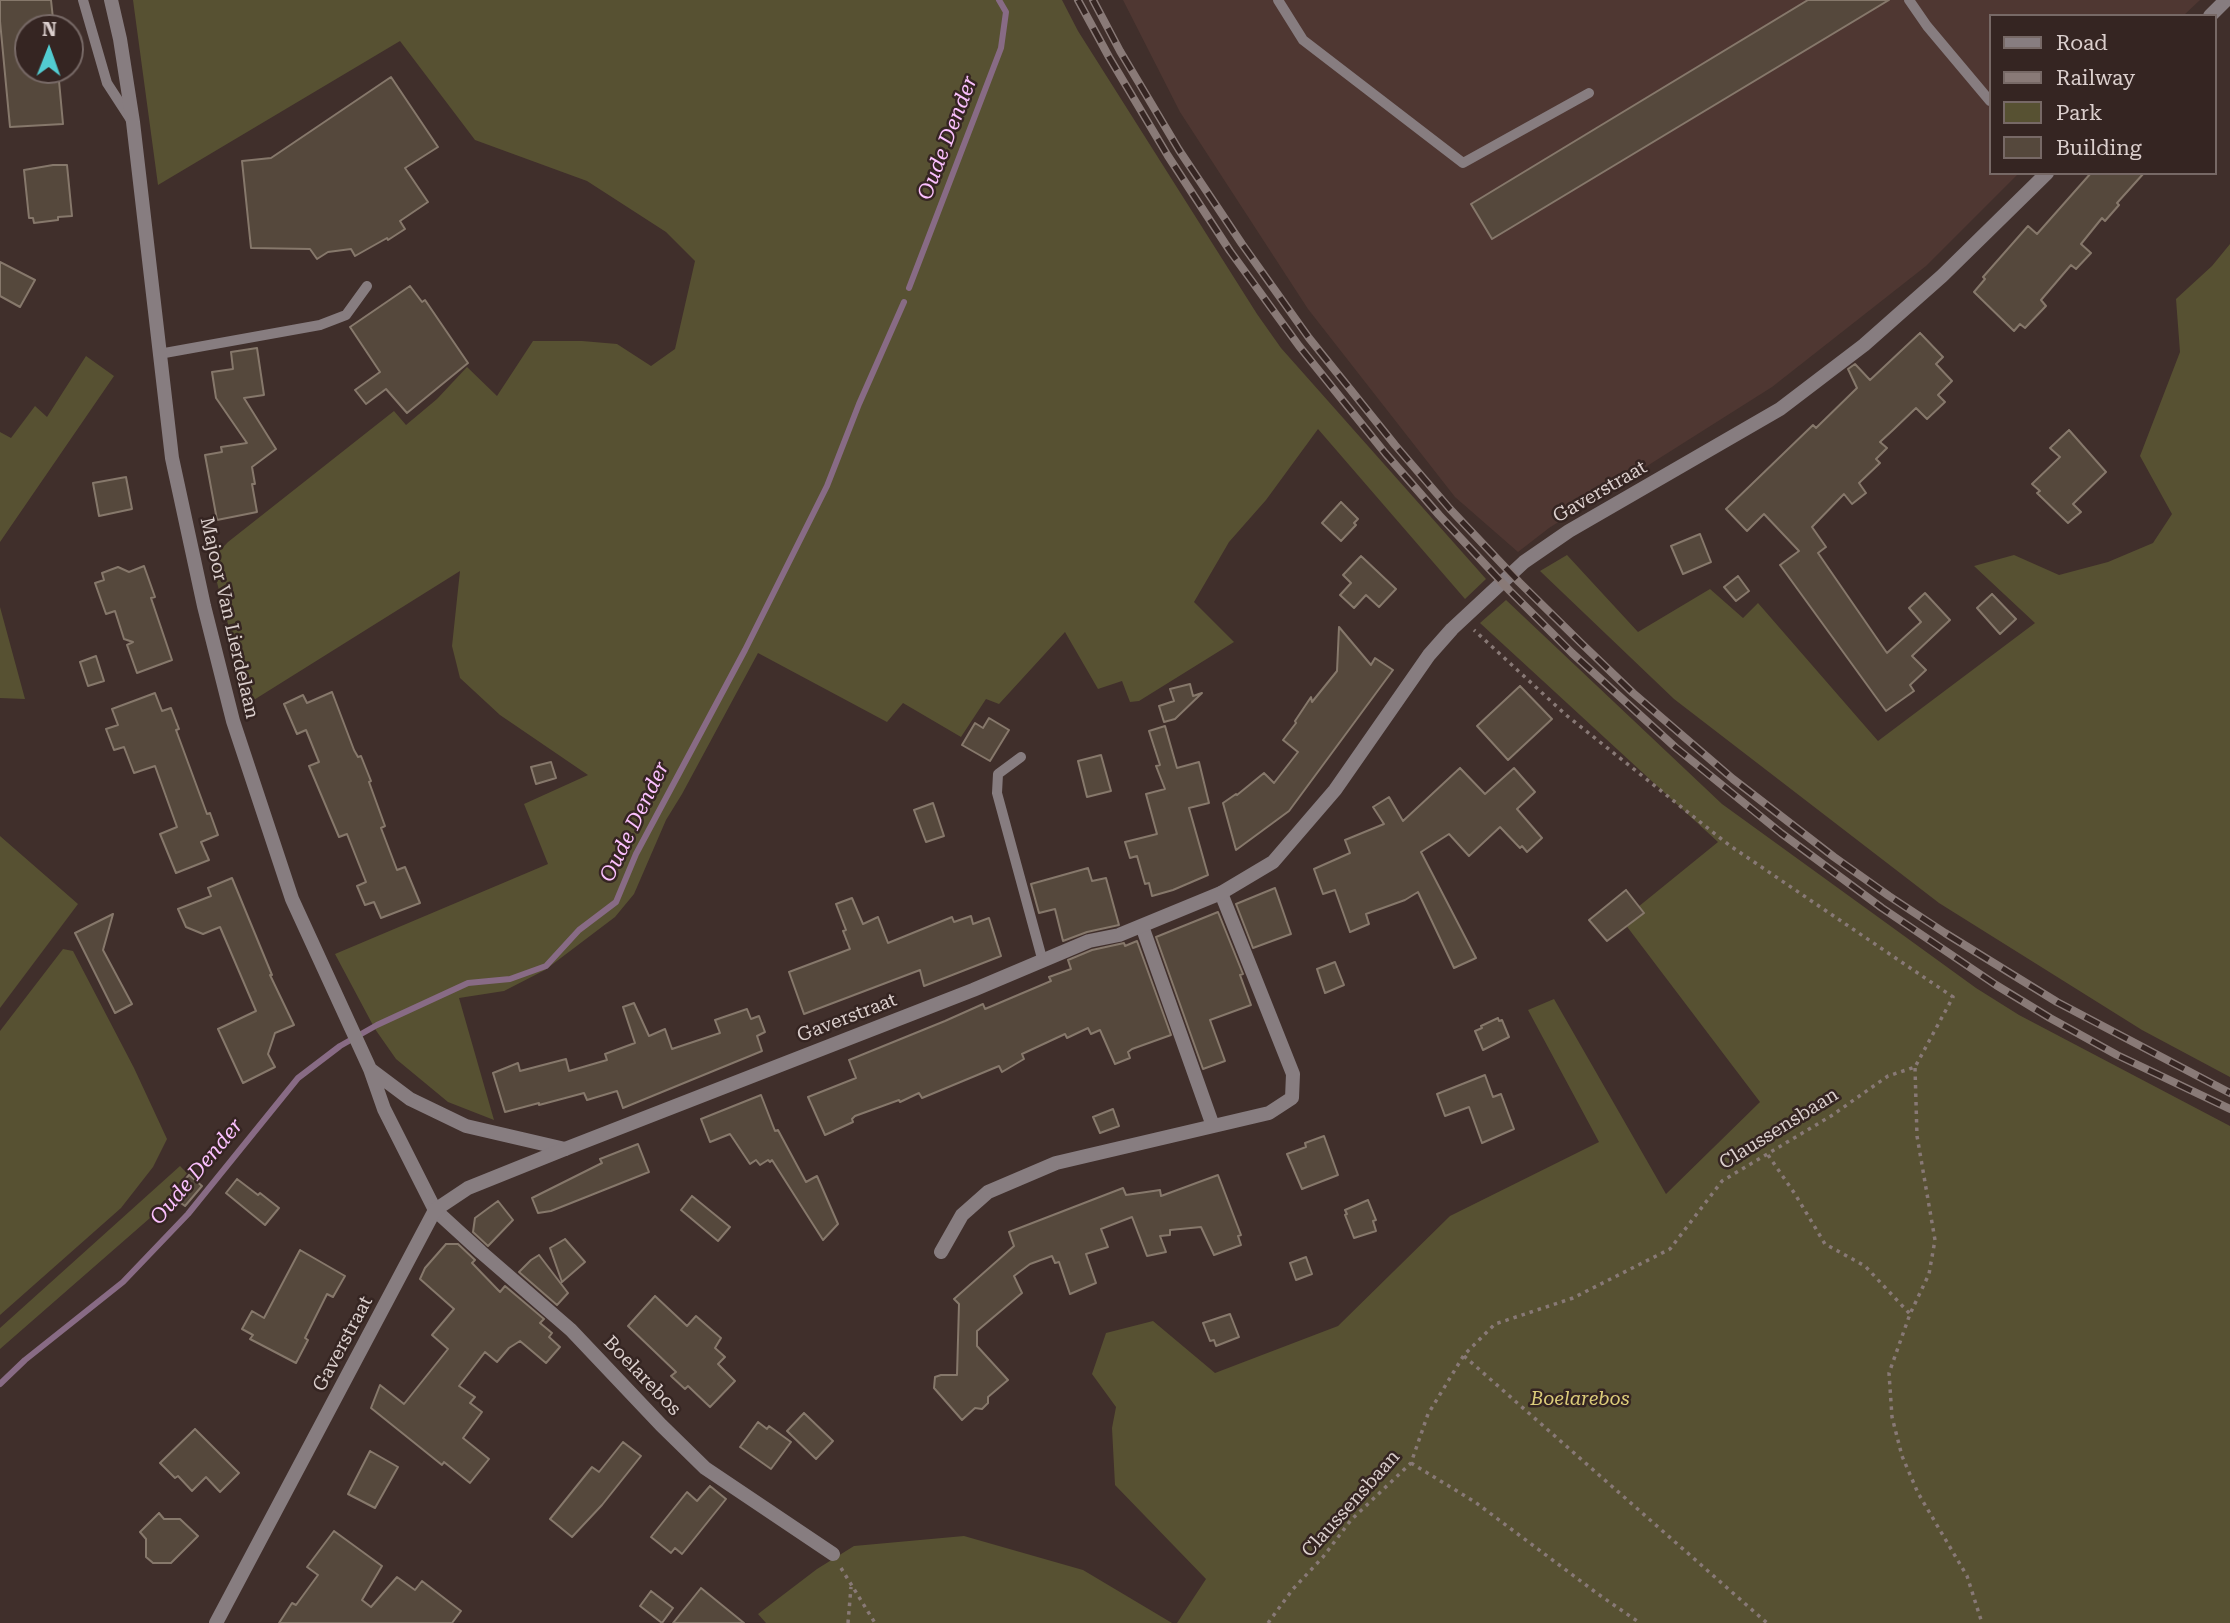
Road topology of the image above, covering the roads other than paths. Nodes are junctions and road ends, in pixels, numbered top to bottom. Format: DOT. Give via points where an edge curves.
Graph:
graph roads {
  1 [pos="83,0"];
  2 [pos="111,0"];
  3 [pos="1278,0"];
  4 [pos="1909,0"];
  5 [pos="2226,0"];
  6 [pos="2212,14"];
  7 [pos="1589,93"];
  8 [pos="1988,99"];
  9 [pos="133,122"];
  10 [pos="2045,175"];
  11 [pos="367,286"];
  12 [pos="159,354"];
  13 [pos="1021,757"];
  14 [pos="1222,893"];
  15 [pos="1142,926"];
  16 [pos="1043,962"];
  17 [pos="370,1069"];
  18 [pos="1213,1126"];
  19 [pos="565,1149"];
  20 [pos="435,1210"];
  21 [pos="941,1252"];
  22 [pos="833,1554"];
  23 [pos="216,1623"];
  1 -- 9 [label="lane" via="107,83"];
  2 -- 9 [label="street, Majoor Van Lierdelaan"];
  3 -- 7 [label="lane" via="1303,40 1463,163"];
  4 -- 8 [label="lane"];
  5 -- 6 [label="street"];
  9 -- 12 [label="street, Majoor Van Lierdelaan"];
  10 -- 14 [label="street, Gaverstraat" via="1864,345 1780,409 1524,562 1429,655 1335,790 1273,862"];
  11 -- 12 [label="lane" via="346,315 320,325"];
  12 -- 17 [label="street, Majoor Van Lierdelaan" via="172,458 233,721 292,899"];
  13 -- 16 [label="lane" via="998,774 997,793"];
  14 -- 15 [label="street, Gaverstraat"];
  14 -- 18 [label="street" via="1293,1074 1292,1098 1269,1113"];
  15 -- 16 [label="street, Gaverstraat" via="1089,941"];
  15 -- 18 [label="street"];
  16 -- 19 [label="street, Gaverstraat"];
  17 -- 19 [label="street" via="410,1099 466,1126"];
  17 -- 20 [label="street, Majoor Van Lierdelaan" via="384,1109"];
  18 -- 21 [label="street" via="1056,1163 988,1192 962,1214"];
  19 -- 20 [label="street, Gaverstraat" via="468,1188"];
  20 -- 22 [label="street, Boelarebos" via="571,1330 705,1468"];
  20 -- 23 [label="street, Gaverstraat"];
}
